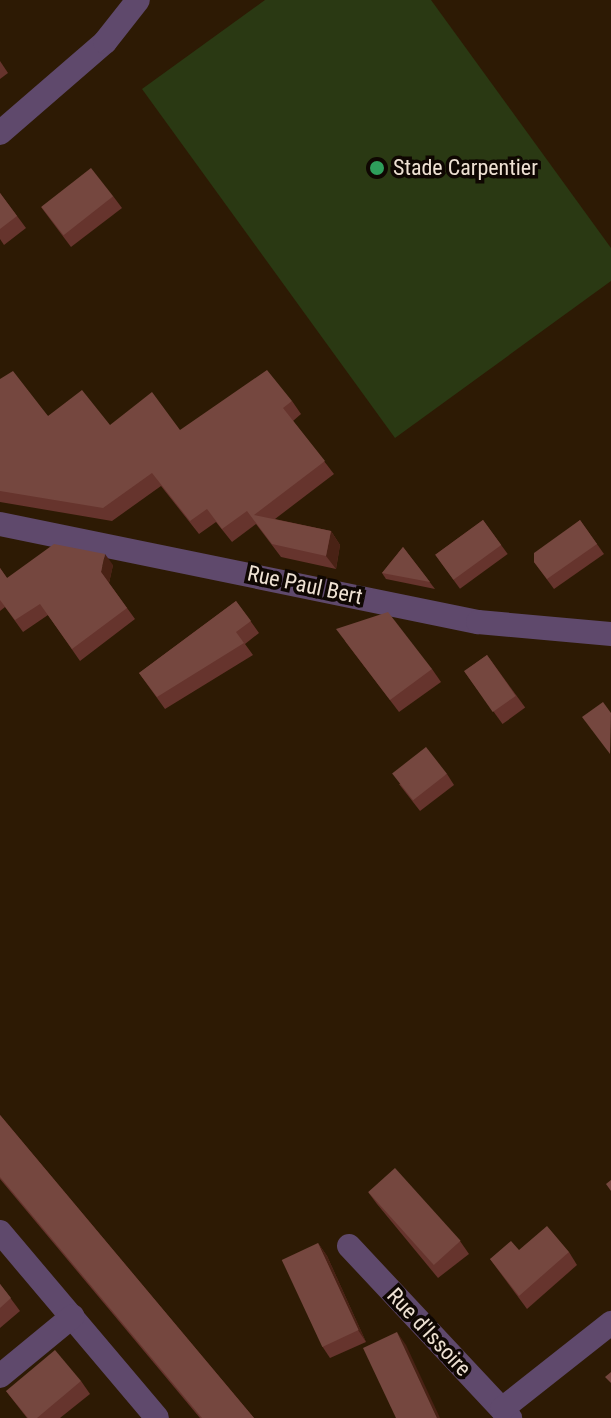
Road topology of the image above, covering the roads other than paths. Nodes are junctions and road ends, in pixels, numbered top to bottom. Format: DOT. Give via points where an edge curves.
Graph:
graph roads {
  1 [pos="138,0"];
  2 [pos="0,133"];
  3 [pos="0,524"];
  4 [pos="611,634"];
  5 [pos="0,1232"];
  6 [pos="349,1246"];
  7 [pos="73,1316"];
  8 [pos="611,1323"];
  9 [pos="0,1376"];
  10 [pos="506,1414"];
  11 [pos="157,1418"];
  1 -- 2 [label="street" via="105,42"];
  3 -- 4 [label="street, Rue Paul Bert" via="478,622"];
  5 -- 7 [label="street"];
  6 -- 10 [label="street, Rue d'Issoire"];
  7 -- 9 [label="street"];
  7 -- 11 [label="street"];
  8 -- 10 [label="street"];
}
